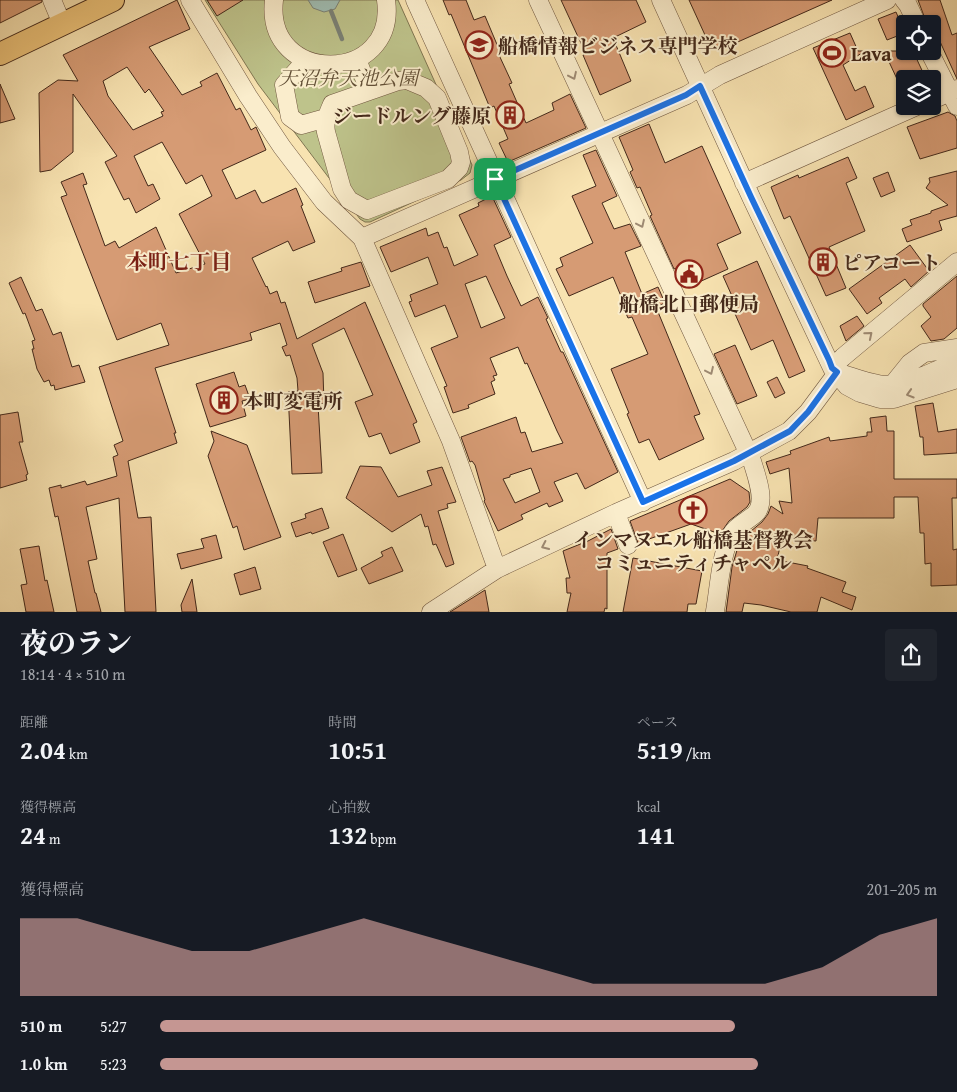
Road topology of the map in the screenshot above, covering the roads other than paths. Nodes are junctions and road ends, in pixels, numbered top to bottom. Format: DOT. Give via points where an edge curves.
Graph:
graph roads {
  1 [pos="52,0"];
  2 [pos="113,0"];
  3 [pos="190,0"];
  4 [pos="274,0"];
  5 [pos="386,0"];
  6 [pos="415,0"];
  7 [pos="538,0"];
  8 [pos="661,0"];
  9 [pos="887,0"];
  10 [pos="904,0"];
  11 [pos="913,15"];
  12 [pos="62,24"];
  13 [pos="0,54"];
  14 [pos="357,59"];
  15 [pos="306,60"];
  16 [pos="934,60"];
  17 [pos="700,86"];
  18 [pos="368,91"];
  19 [pos="954,96"];
  20 [pos="941,98"];
  21 [pos="897,115"];
  22 [pos="326,118"];
  23 [pos="599,134"];
  24 [pos="495,179"];
  25 [pos="744,182"];
  26 [pos="362,238"];
  27 [pos="957,262"];
  28 [pos="957,348"];
  29 [pos="957,362"];
  30 [pos="835,370"];
  31 [pos="957,379"];
  32 [pos="893,384"];
  33 [pos="748,453"];
  34 [pos="643,502"];
  35 [pos="616,513"];
  36 [pos="628,546"];
  37 [pos="497,569"];
  38 [pos="716,611"];
  39 [pos="431,612"];
  1 -- 12 [label="street"];
  2 -- 12 [label="main road"];
  3 -- 26 [label="street" via="282,147 324,202"];
  4 -- 15 [label="street" via="279,33 293,51"];
  5 -- 14 [label="street" via="382,33 374,45"];
  6 -- 24 [label="street"];
  7 -- 23 [label="street, one-way"];
  8 -- 17 [label="street"];
  9 -- 17 [label="street"];
  10 -- 11 [label="street"];
  12 -- 13 [label="main road"];
  14 -- 15 [label="street" via="331,65"];
  14 -- 18 [label="street"];
  15 -- 22 [label="street" via="284,85 290,117 301,124"];
  16 -- 19 [label="street"];
  17 -- 23 [label="street"];
  17 -- 25 [label="street"];
  18 -- 22 [label="street" via="332,104"];
  18 -- 22 [label="street" via="407,80 426,88 437,98 459,152 462,162 459,168 448,178 367,210 349,200 342,189 326,132"];
  19 -- 20 [label="street"];
  21 -- 25 [label="street"];
  23 -- 24 [label="street"];
  23 -- 33 [label="street, one-way"];
  24 -- 26 [label="street"];
  24 -- 34 [label="street"];
  25 -- 30 [label="street"];
  26 -- 37 [label="street" via="451,441"];
  30 -- 27 [label="street, one-way"];
  28 -- 32 [label="street" via="924,353 910,363"];
  29 -- 32 [label="street"];
  31 -- 30 [label="street, one-way" via="894,399 880,399 847,386"];
  30 -- 32 [label="street" via="880,385"];
  30 -- 33 [label="street" via="824,393 797,425"];
  33 -- 34 [label="street"];
  33 -- 38 [label="street" via="762,495 757,511 736,528 730,538"];
  34 -- 35 [label="street"];
  35 -- 36 [label="street"];
  35 -- 37 [label="street, one-way"];
  37 -- 39 [label="street"];
}
